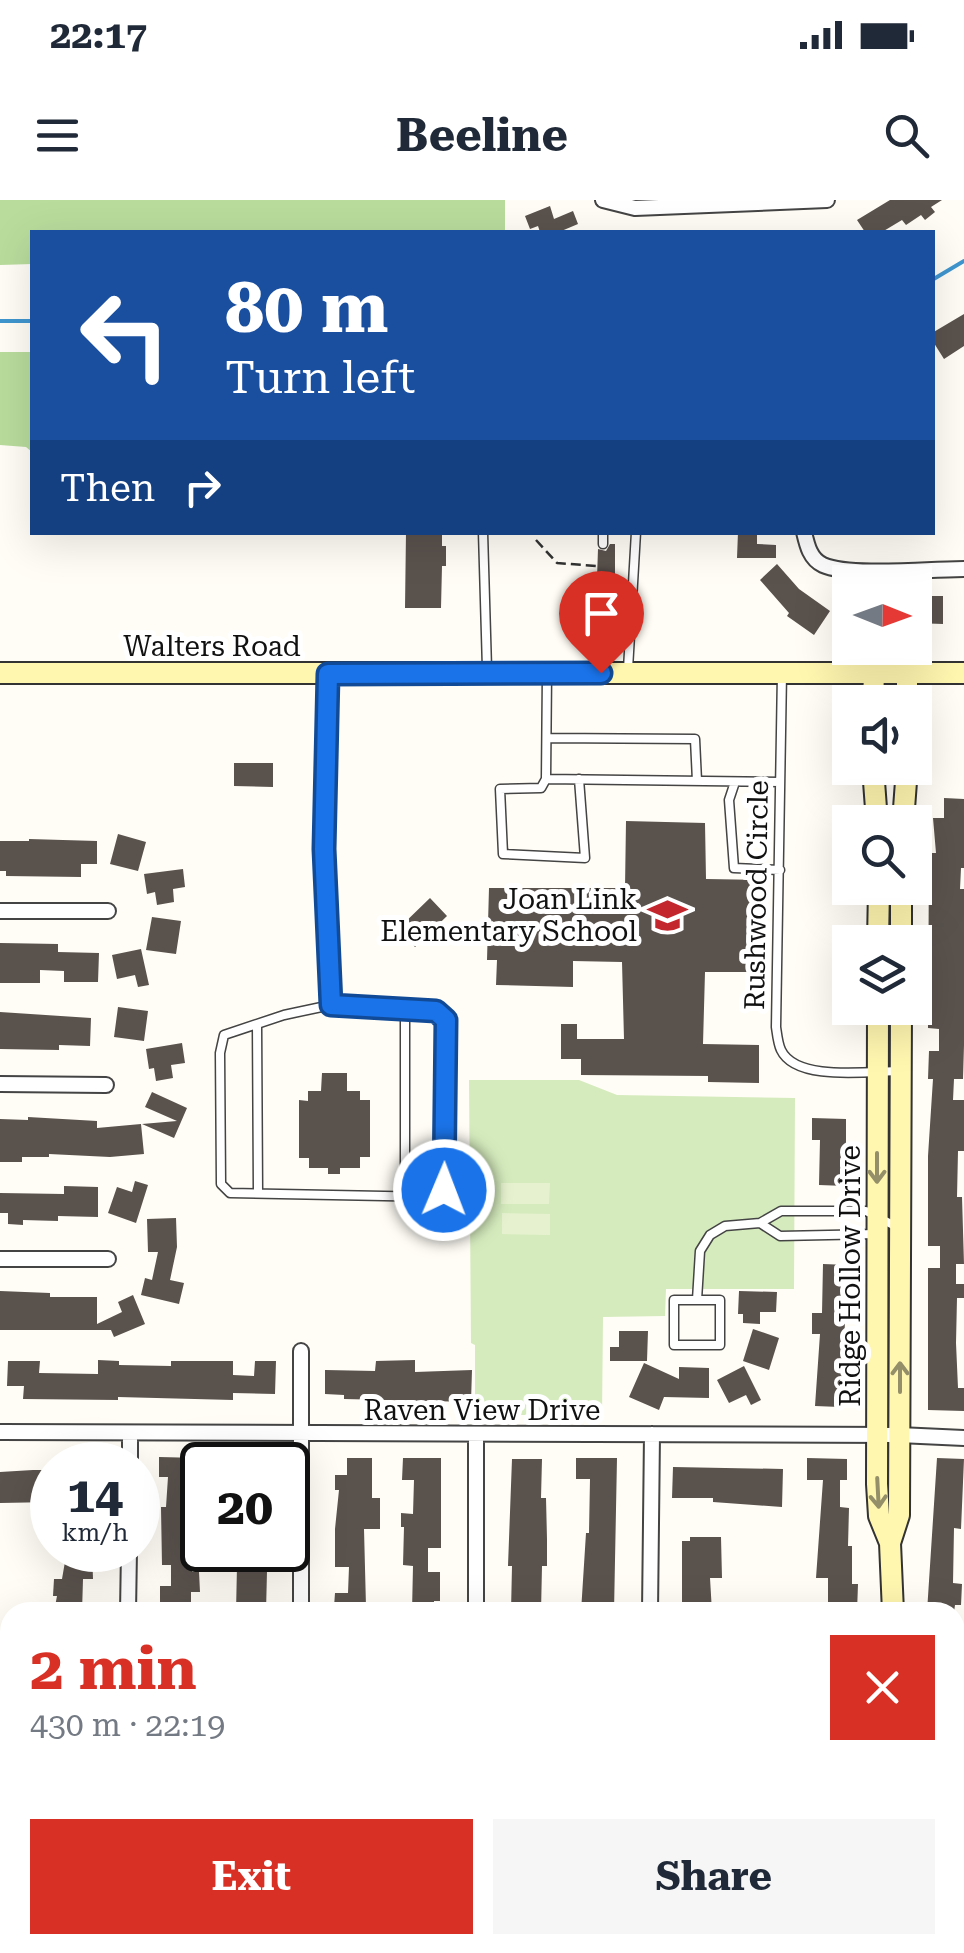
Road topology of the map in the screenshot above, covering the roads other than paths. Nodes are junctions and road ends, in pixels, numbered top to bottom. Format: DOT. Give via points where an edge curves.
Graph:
graph roads {
  1 [pos="603,200"];
  2 [pos="827,200"];
  3 [pos="483,535"];
  4 [pos="603,535"];
  5 [pos="636,535"];
  6 [pos="805,535"];
  7 [pos="603,544"];
  8 [pos="964,569"];
  9 [pos="0,673"];
  10 [pos="487,673"];
  11 [pos="628,673"];
  12 [pos="907,673"];
  13 [pos="964,673"];
  14 [pos="328,674"];
  15 [pos="548,674"];
  16 [pos="782,674"];
  17 [pos="874,674"];
  18 [pos="874,685"];
  19 [pos="907,685"];
  20 [pos="546,738"];
  21 [pos="546,779"];
  22 [pos="579,779"];
  23 [pos="697,780"];
  24 [pos="736,782"];
  25 [pos="780,782"];
  26 [pos="780,870"];
  27 [pos="0,911"];
  28 [pos="108,911"];
  29 [pos="331,1005"];
  30 [pos="405,1010"];
  31 [pos="257,1024"];
  32 [pos="878,1025"];
  33 [pos="900,1025"];
  34 [pos="878,1071"];
  35 [pos="900,1071"];
  36 [pos="0,1084"];
  37 [pos="106,1084"];
  38 [pos="258,1194"];
  39 [pos="405,1196"];
  40 [pos="760,1223"];
  41 [pos="877,1225"];
  42 [pos="901,1229"];
  43 [pos="0,1259"];
  44 [pos="108,1260"];
  45 [pos="697,1300"];
  46 [pos="301,1350"];
  47 [pos="0,1432"];
  48 [pos="130,1434"];
  49 [pos="476,1434"];
  50 [pos="652,1434"];
  51 [pos="302,1435"];
  52 [pos="900,1435"];
  53 [pos="876,1436"];
  54 [pos="964,1438"];
  55 [pos="130,1442"];
  56 [pos="890,1544"];
  57 [pos="129,1572"];
  58 [pos="128,1602"];
  59 [pos="301,1602"];
  60 [pos="476,1602"];
  61 [pos="650,1602"];
  62 [pos="893,1602"];
  1 -- 2 [label="street" via="634,208"];
  3 -- 10 [label="lane"];
  4 -- 7 [label="lane"];
  5 -- 11 [label="lane"];
  6 -- 8 [label="street" via="820,564 842,570"];
  9 -- 14 [label="street, Walters Road"];
  10 -- 14 [label="street, Walters Road"];
  10 -- 15 [label="street, Walters Road"];
  11 -- 15 [label="street, Walters Road"];
  11 -- 16 [label="street, Walters Road"];
  12 -- 13 [label="street, Walters Road"];
  12 -- 17 [label="street, Walters Road"];
  12 -- 19 [label="street"];
  14 -- 29 [label="lane" via="324,849"];
  15 -- 20 [label="lane"];
  16 -- 17 [label="street, Walters Road"];
  16 -- 25 [label="lane, Rushwood Circle"];
  17 -- 18 [label="street"];
  20 -- 21 [label="lane"];
  20 -- 23 [label="lane" via="696,738"];
  21 -- 22 [label="lane"];
  21 -- 22 [label="lane" via="541,788 500,788 502,854 585,858"];
  22 -- 23 [label="lane"];
  23 -- 24 [label="lane"];
  24 -- 25 [label="lane"];
  24 -- 26 [label="lane" via="728,800 734,868"];
  25 -- 26 [label="lane, Rushwood Circle"];
  26 -- 34 [label="lane, Rushwood Circle" via="780,1050 793,1065 815,1071"];
  27 -- 28 [label="street"];
  29 -- 30 [label="lane"];
  29 -- 31 [label="lane"];
  30 -- 39 [label="lane"];
  30 -- 39 [label="lane" via="436,1011 446,1020 444,1190 436,1197"];
  31 -- 38 [label="lane"];
  31 -- 38 [label="lane" via="224,1035 220,1054 222,1184 230,1193"];
  32 -- 34 [label="street, Ridge Hollow Drive"];
  33 -- 35 [label="street, Ridge Hollow Drive"];
  34 -- 35 [label="lane, Rushwood Circle"];
  34 -- 41 [label="street, Ridge Hollow Drive, one-way"];
  35 -- 42 [label="street, Ridge Hollow Drive"];
  36 -- 37 [label="street"];
  38 -- 39 [label="lane"];
  40 -- 41 [label="lane" via="780,1236 866,1237"];
  40 -- 41 [label="lane" via="781,1211 866,1211"];
  40 -- 45 [label="lane" via="725,1226 710,1236 700,1252"];
  41 -- 42 [label="lane"];
  41 -- 42 [label="lane"];
  41 -- 53 [label="street, Ridge Hollow Drive"];
  52 -- 42 [label="street, Ridge Hollow Drive, one-way"];
  43 -- 44 [label="street"];
  45 -- 45 [label="lane" via="674,1300 674,1345 720,1346 720,1300"];
  46 -- 51 [label="street"];
  47 -- 48 [label="street, Raven View Drive"];
  48 -- 51 [label="street, Raven View Drive"];
  48 -- 55 [label="street"];
  49 -- 50 [label="street, Raven View Drive"];
  49 -- 51 [label="street, Raven View Drive"];
  49 -- 60 [label="street"];
  50 -- 53 [label="street, Raven View Drive"];
  50 -- 61 [label="street"];
  51 -- 59 [label="street"];
  52 -- 53 [label="street, Raven View Drive"];
  52 -- 54 [label="street, Raven View Drive"];
  52 -- 56 [label="street, Ridge Hollow Drive" via="899,1515"];
  53 -- 56 [label="street, Ridge Hollow Drive, one-way" via="879,1516"];
  56 -- 62 [label="street, Ridge Hollow Drive"];
  57 -- 58 [label="street"];
}
